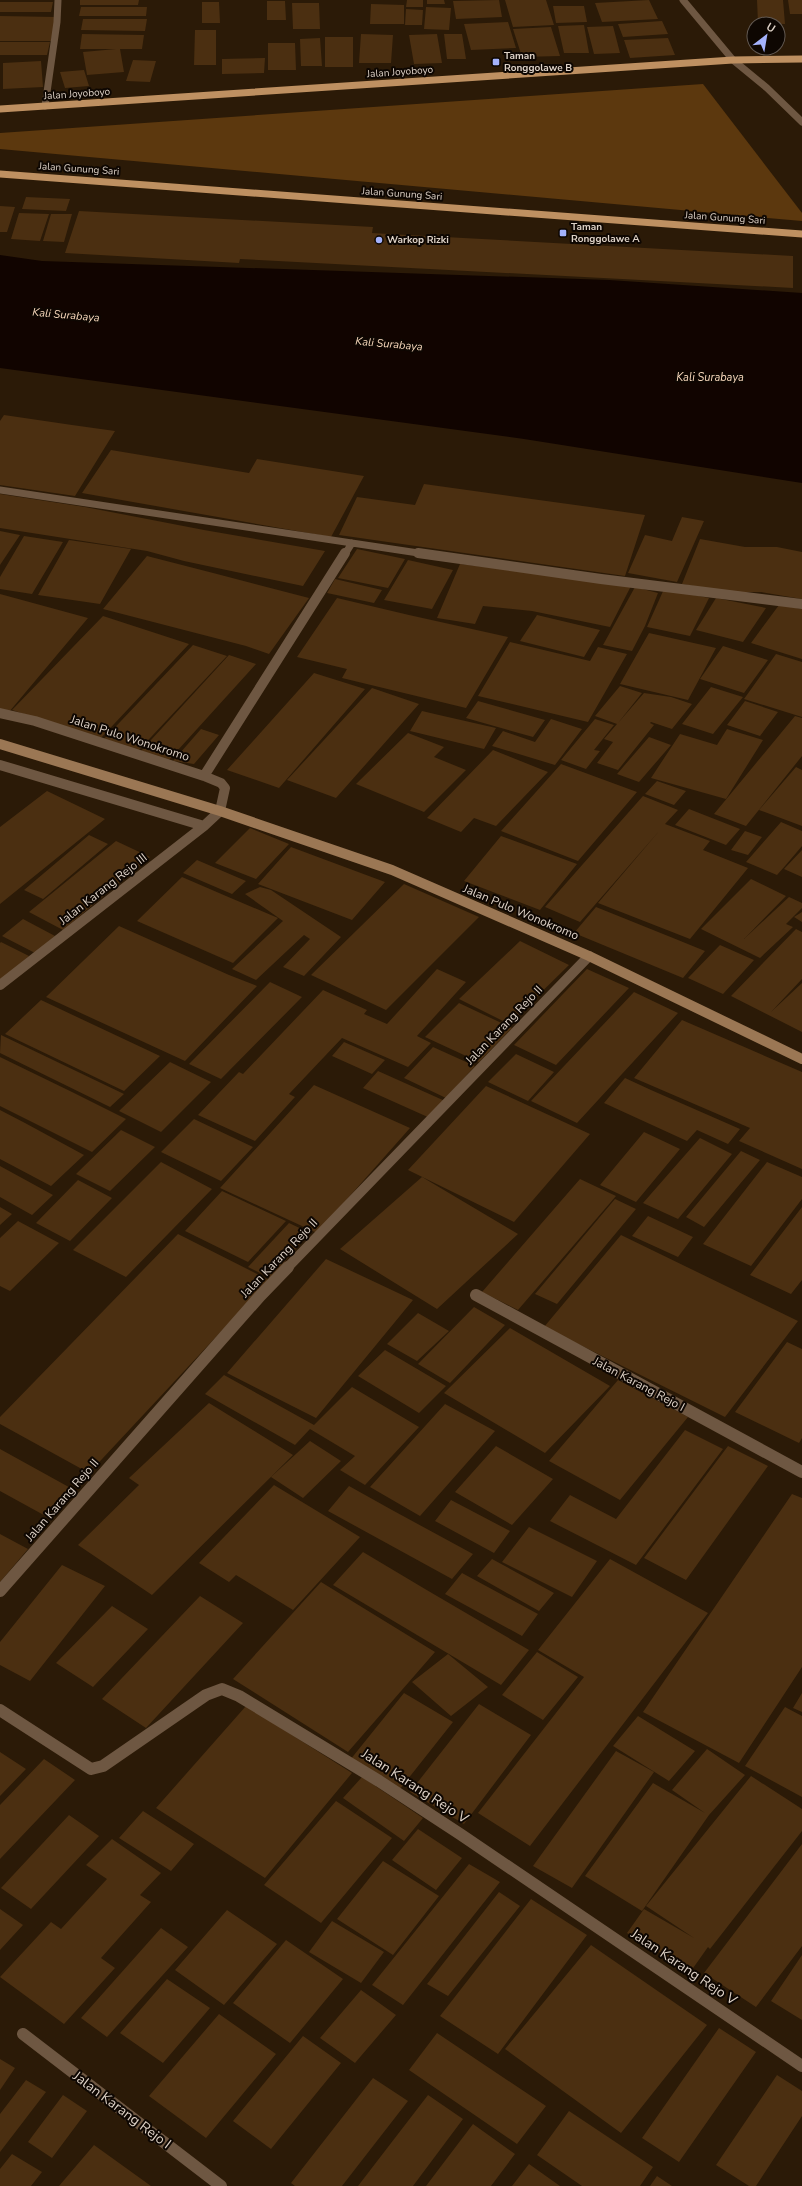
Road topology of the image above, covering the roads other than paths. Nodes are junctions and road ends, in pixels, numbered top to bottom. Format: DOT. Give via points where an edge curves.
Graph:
graph roads {
  1 [pos="58,0"];
  2 [pos="683,0"];
  3 [pos="802,59"];
  4 [pos="733,60"];
  5 [pos="45,106"];
  6 [pos="0,110"];
  7 [pos="802,122"];
  8 [pos="0,174"];
  9 [pos="802,234"];
  10 [pos="0,490"];
  11 [pos="352,543"];
  12 [pos="802,604"];
  13 [pos="0,712"];
  14 [pos="0,744"];
  15 [pos="0,765"];
  16 [pos="204,776"];
  17 [pos="220,811"];
  18 [pos="204,826"];
  19 [pos="589,956"];
  20 [pos="0,986"];
  21 [pos="802,1059"];
  22 [pos="476,1296"];
  23 [pos="802,1472"];
  24 [pos="0,1591"];
  25 [pos="0,1710"];
  26 [pos="23,2034"];
  27 [pos="802,2066"];
  28 [pos="221,2186"];
  1 -- 5 [label="street"];
  2 -- 4 [label="street"];
  3 -- 4 [label="main road, Jalan Joyoboyo"];
  4 -- 5 [label="main road, Jalan Joyoboyo"];
  4 -- 7 [label="street"];
  5 -- 6 [label="main road, Jalan Joyoboyo"];
  8 -- 9 [label="main road, Jalan Gunung Sari"];
  10 -- 11 [label="street"];
  11 -- 12 [label="street"];
  11 -- 16 [label="street"];
  13 -- 16 [label="street, Jalan Pulo Wonokromo"];
  14 -- 17 [label="main road, Jalan Pulo Wonokromo"];
  15 -- 18 [label="street"];
  16 -- 17 [label="street, Jalan Pulo Wonokromo" via="221,783 225,788"];
  17 -- 18 [label="street, Jalan Karang Rejo III"];
  17 -- 19 [label="main road, Jalan Pulo Wonokromo" via="392,870"];
  18 -- 20 [label="street, Jalan Karang Rejo III"];
  19 -- 21 [label="main road, Jalan Pulo Wonokromo"];
  19 -- 24 [label="street, Jalan Karang Rejo II" via="260,1296"];
  22 -- 23 [label="street, Jalan Karang Rejo I"];
  25 -- 27 [label="street, Jalan Karang Rejo V" via="78,1763 91,1769 103,1766 206,1695 222,1689 239,1696 379,1781 460,1834"];
  26 -- 28 [label="street, Jalan Karang Rejo I"];
}
